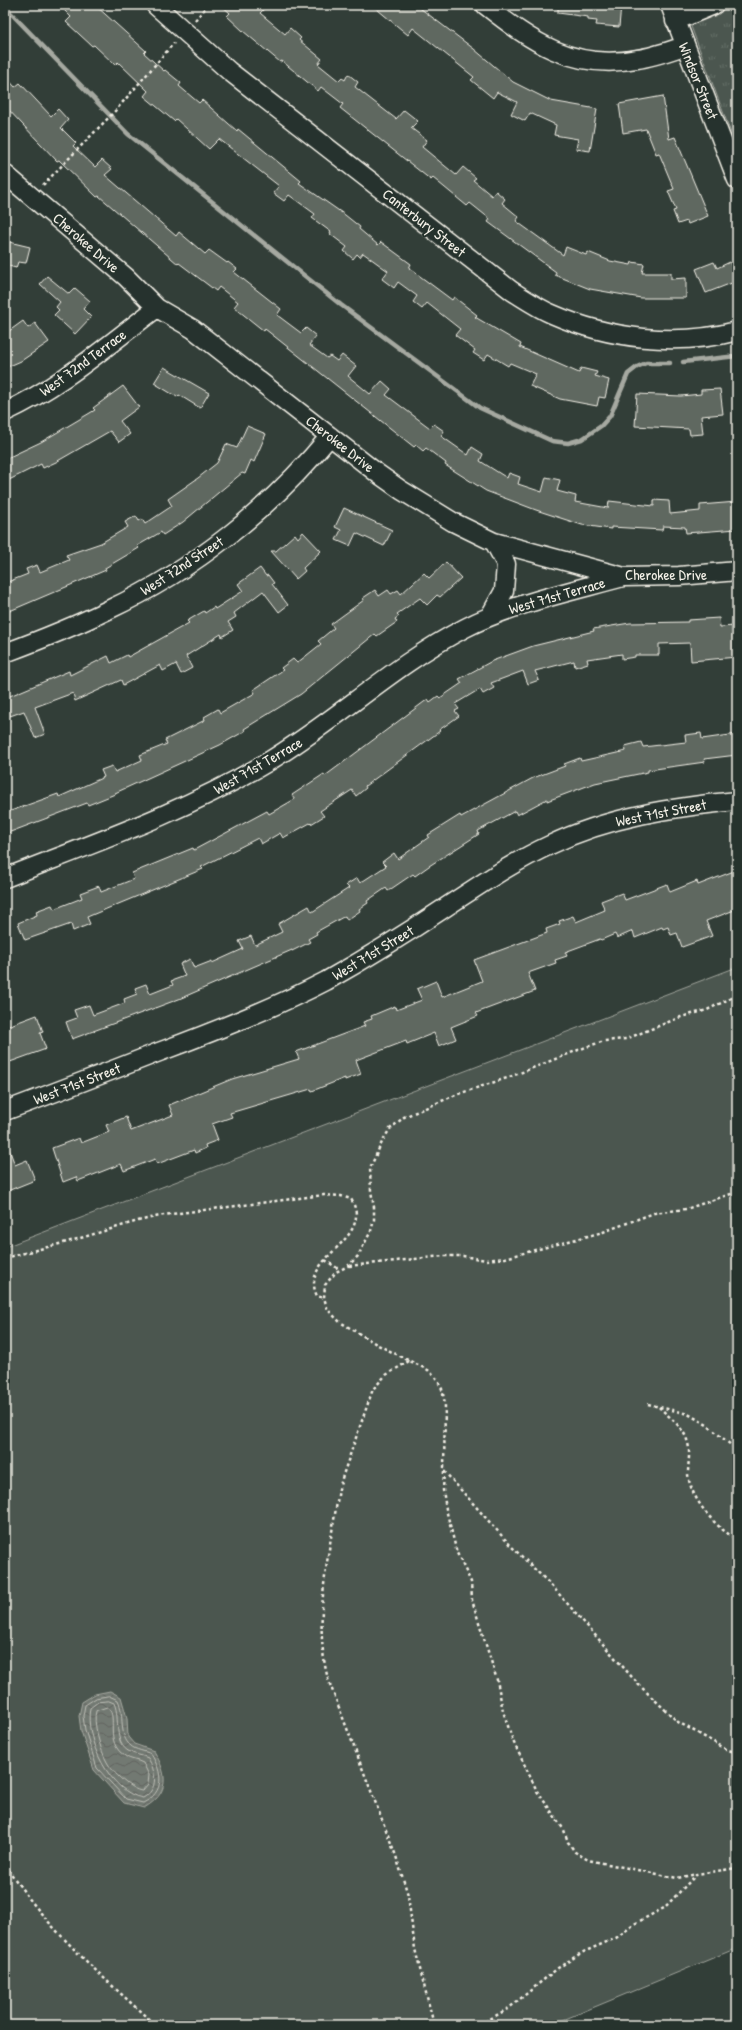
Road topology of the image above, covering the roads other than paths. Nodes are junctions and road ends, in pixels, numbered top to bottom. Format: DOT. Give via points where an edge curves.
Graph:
graph roads {
  1 [pos="155,5"];
  2 [pos="485,5"];
  3 [pos="714,5"];
  4 [pos="673,13"];
  5 [pos="684,46"];
  6 [pos="5,174"];
  7 [pos="737,180"];
  8 [pos="157,308"];
  9 [pos="737,331"];
  10 [pos="5,412"];
  11 [pos="330,436"];
  12 [pos="494,542"];
  13 [pos="737,571"];
  14 [pos="624,577"];
  15 [pos="490,616"];
  16 [pos="5,653"];
  17 [pos="737,801"];
  18 [pos="5,878"];
  19 [pos="5,1112"];
  1 -- 9 [label="street, Canterbury Street" via="229,71 512,291 551,314 617,335 652,339 692,338"];
  2 -- 5 [label="street" via="522,34 549,49 574,58 604,62 622,61 644,58"];
  3 -- 4 [label="street"];
  4 -- 5 [label="street, Windsor Street"];
  5 -- 7 [label="street, Windsor Street"];
  6 -- 8 [label="street, Cherokee Drive" via="126,277"];
  8 -- 10 [label="street, West 72nd Terrace" via="62,381"];
  8 -- 11 [label="street, Cherokee Drive" via="192,329"];
  11 -- 12 [label="street, Cherokee Drive" via="401,490 453,522"];
  11 -- 16 [label="street, West 72nd Street" via="281,489 202,556 109,610"];
  12 -- 14 [label="street, Cherokee Drive"];
  12 -- 15 [label="street, West 71st Terrace" via="506,564 504,591"];
  13 -- 14 [label="street, Cherokee Drive" via="686,576"];
  14 -- 15 [label="street, West 71st Terrace"];
  15 -- 18 [label="street, West 71st Terrace" via="405,664 315,732 217,791 159,818"];
  17 -- 19 [label="street, West 71st Street" via="672,808 626,818 575,834 497,872 384,948 270,1008"];
}
